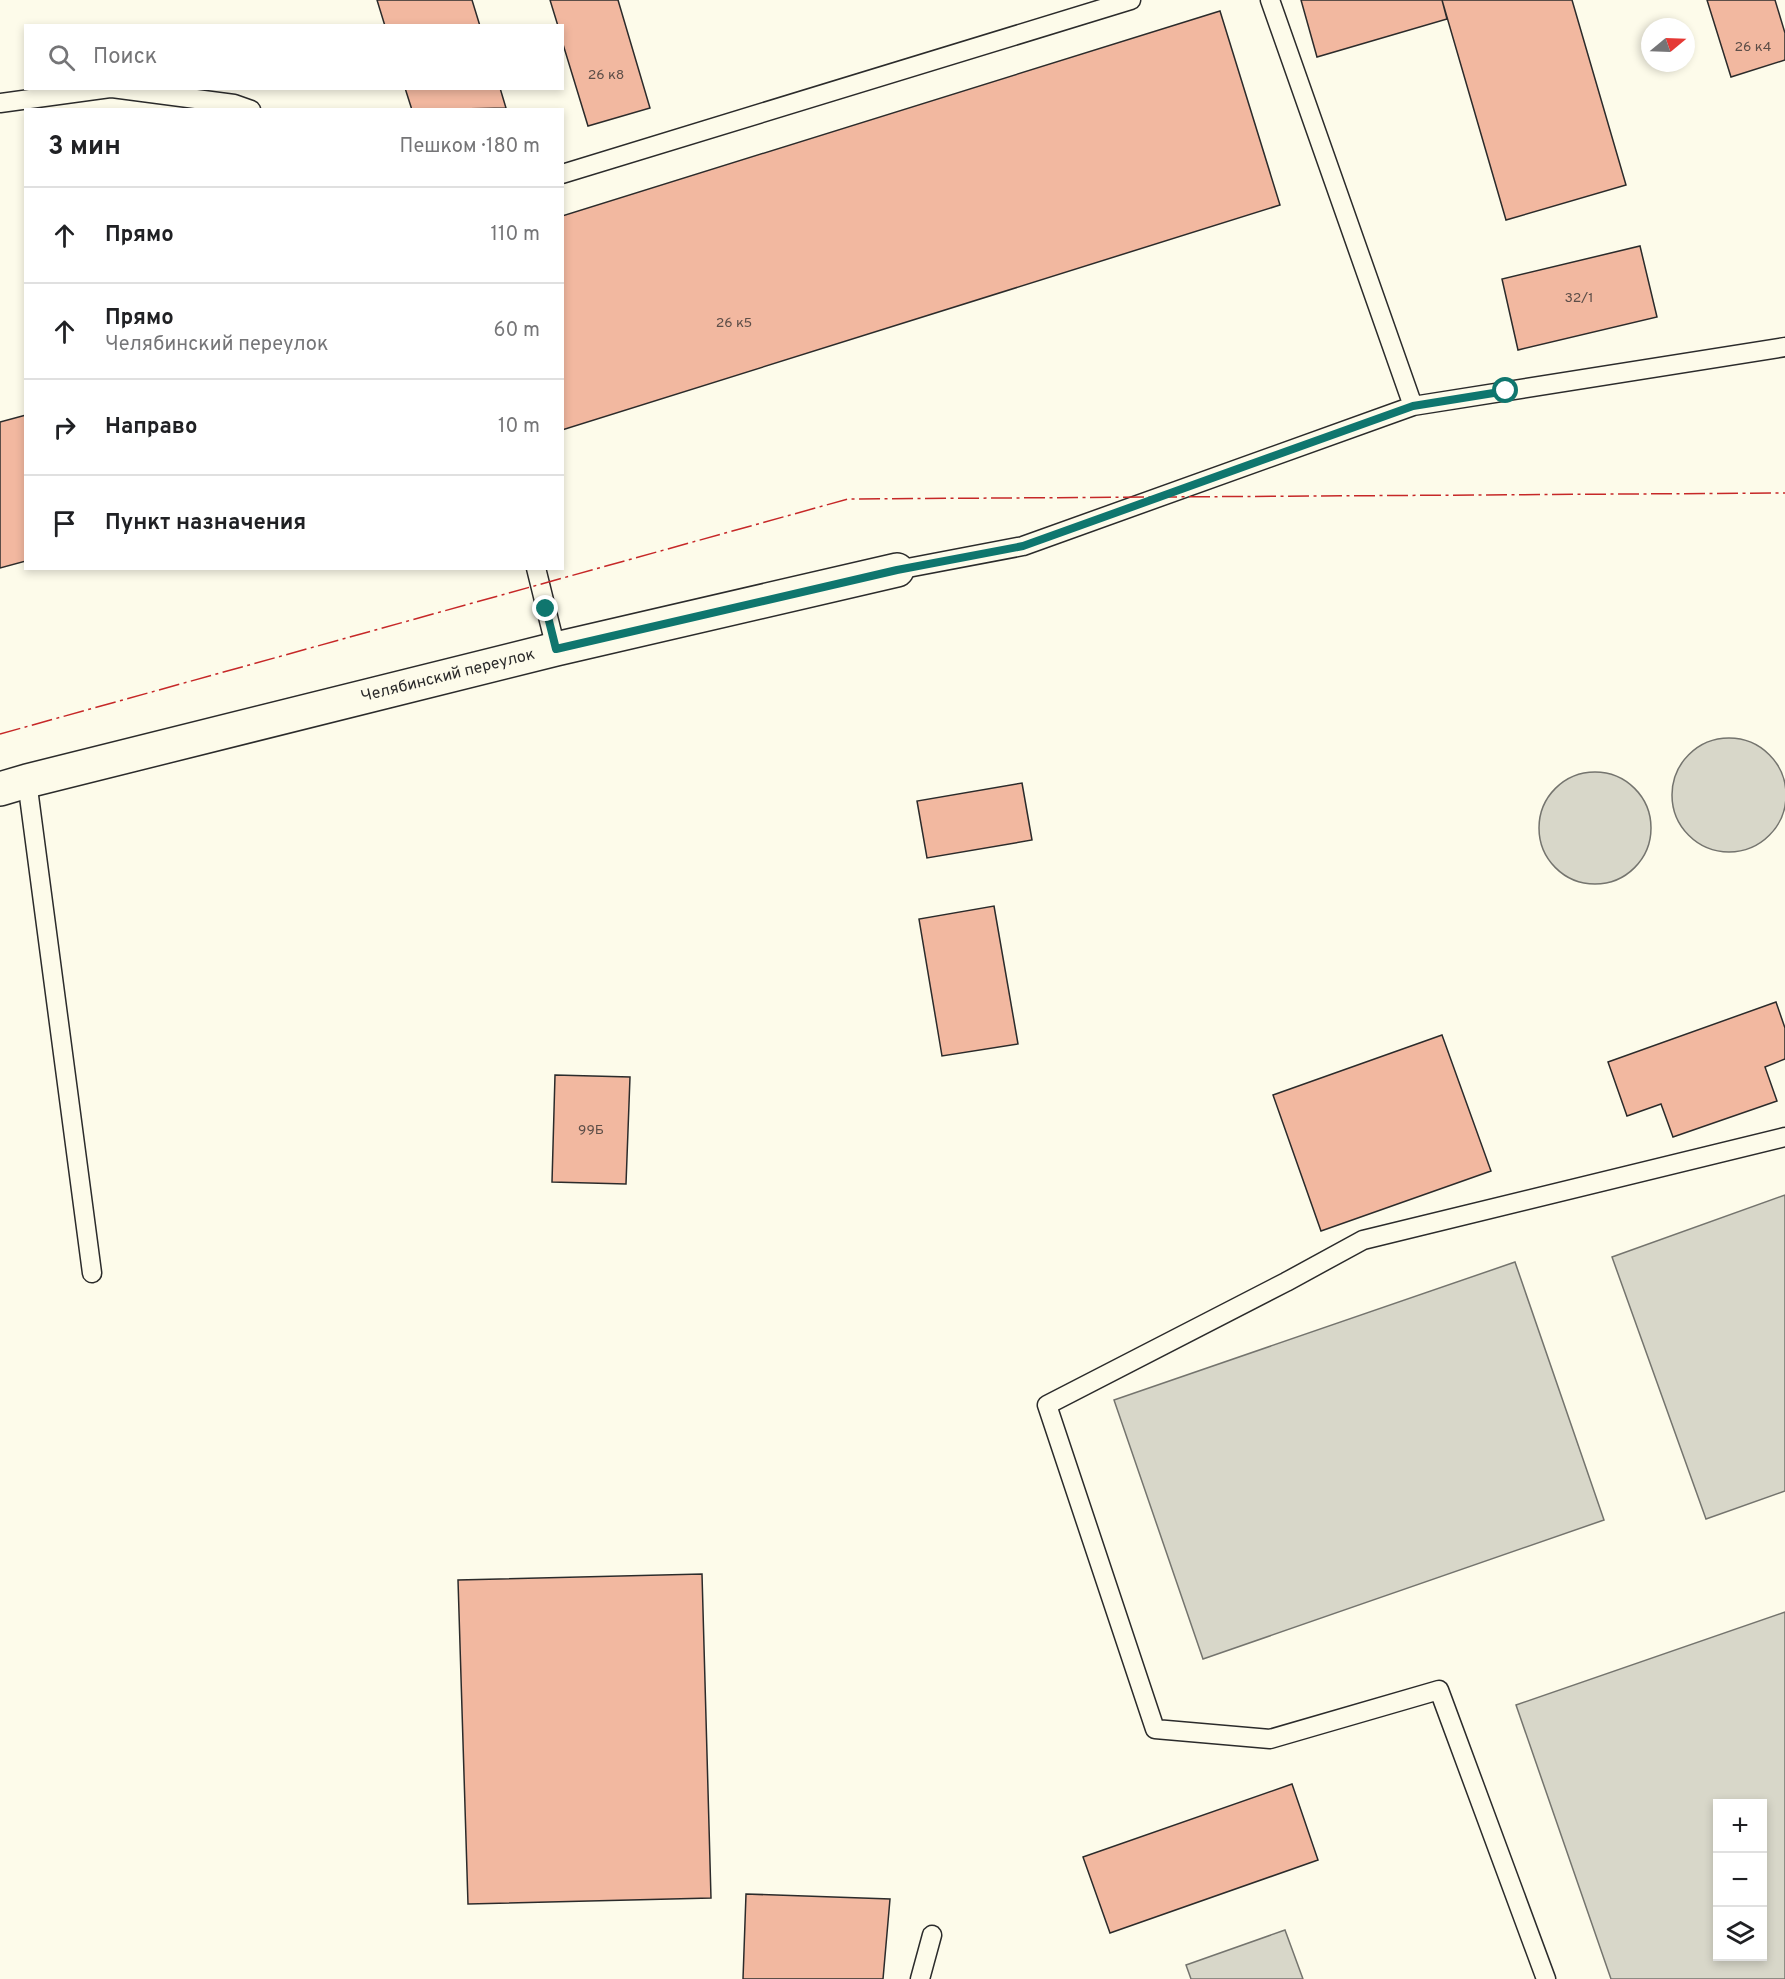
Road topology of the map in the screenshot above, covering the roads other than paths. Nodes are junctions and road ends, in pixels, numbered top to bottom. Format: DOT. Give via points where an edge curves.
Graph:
graph roads {
  1 [pos="1131,0"];
  2 [pos="1270,0"];
  3 [pos="96,90"];
  4 [pos="126,90"];
  5 [pos="0,103"];
  6 [pos="245,108"];
  7 [pos="564,173"];
  8 [pos="1785,347"];
  9 [pos="1413,406"];
  10 [pos="536,570"];
  11 [pos="897,570"];
  12 [pos="556,649"];
  13 [pos="14,785"];
  14 [pos="1785,1137"];
  15 [pos="92,1273"];
  16 [pos="932,1935"];
  17 [pos="920,1979"];
  18 [pos="1546,1979"];
  1 -- 7 [label="lane"];
  2 -- 9 [label="lane"];
  3 -- 5 [label="lane"];
  4 -- 6 [label="lane"];
  8 -- 9 [label="lane"];
  9 -- 11 [label="lane" via="1023,546"];
  10 -- 12 [label="lane"];
  11 -- 12 [label="street, Челябинский переулок"];
  12 -- 13 [label="street, Челябинский переулок"];
  13 -- 15 [label="lane"];
  14 -- 18 [label="lane" via="1363,1240 1047,1405 1155,1729 1270,1739 1438,1690"];
  16 -- 17 [label="lane"];
}
